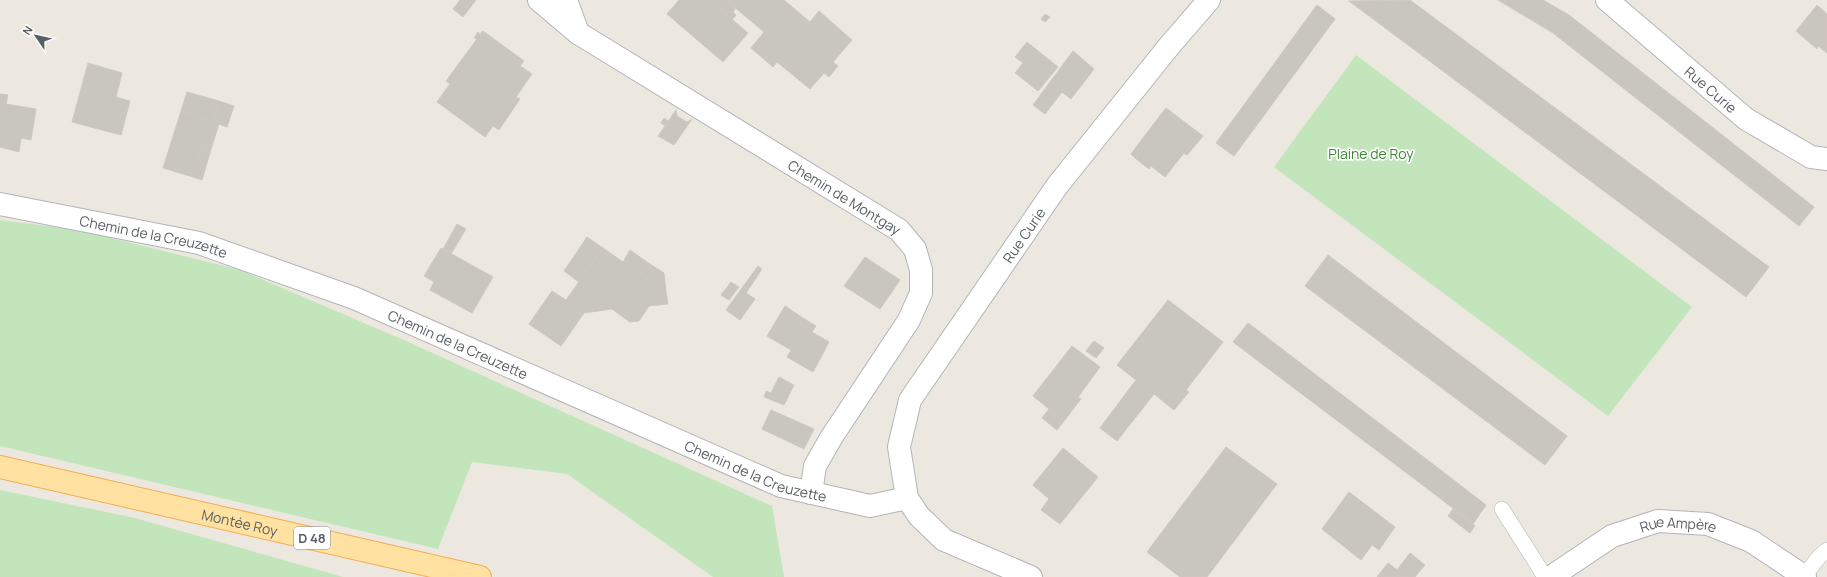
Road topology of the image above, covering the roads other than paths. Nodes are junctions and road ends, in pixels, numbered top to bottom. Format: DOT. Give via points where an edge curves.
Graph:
graph roads {
  1 [pos="539,0"];
  2 [pos="566,0"];
  3 [pos="1210,0"];
  4 [pos="1607,0"];
  5 [pos="578,33"];
  6 [pos="1827,158"];
  7 [pos="0,204"];
  8 [pos="0,467"];
  9 [pos="811,493"];
  10 [pos="907,498"];
  11 [pos="1502,509"];
  12 [pos="1827,550"];
  13 [pos="480,577"];
  14 [pos="1031,577"];
  15 [pos="1545,577"];
  16 [pos="1551,577"];
  17 [pos="1805,577"];
  1 -- 5 [label="street, Chemin de Montgay"];
  2 -- 5 [label="street"];
  3 -- 10 [label="street, Rue Curie" via="1170,45 1057,186 910,400 899,447"];
  4 -- 6 [label="street, Rue Curie" via="1746,119 1811,157"];
  5 -- 9 [label="street, Chemin de Montgay" via="899,230 915,248 921,270 921,293 909,320 815,466"];
  7 -- 9 [label="street, Chemin de la Creuzette" via="200,243 354,298 781,486"];
  8 -- 13 [label="main road, Montée Roy / D 48"];
  9 -- 10 [label="street, Chemin de la Creuzette" via="870,506"];
  10 -- 14 [label="street" via="919,516 944,540"];
  11 -- 15 [label="lane"];
  12 -- 17 [label="lane"];
  16 -- 17 [label="street, Rue Ampère" via="1612,536 1658,521 1708,524 1751,541"];
}
